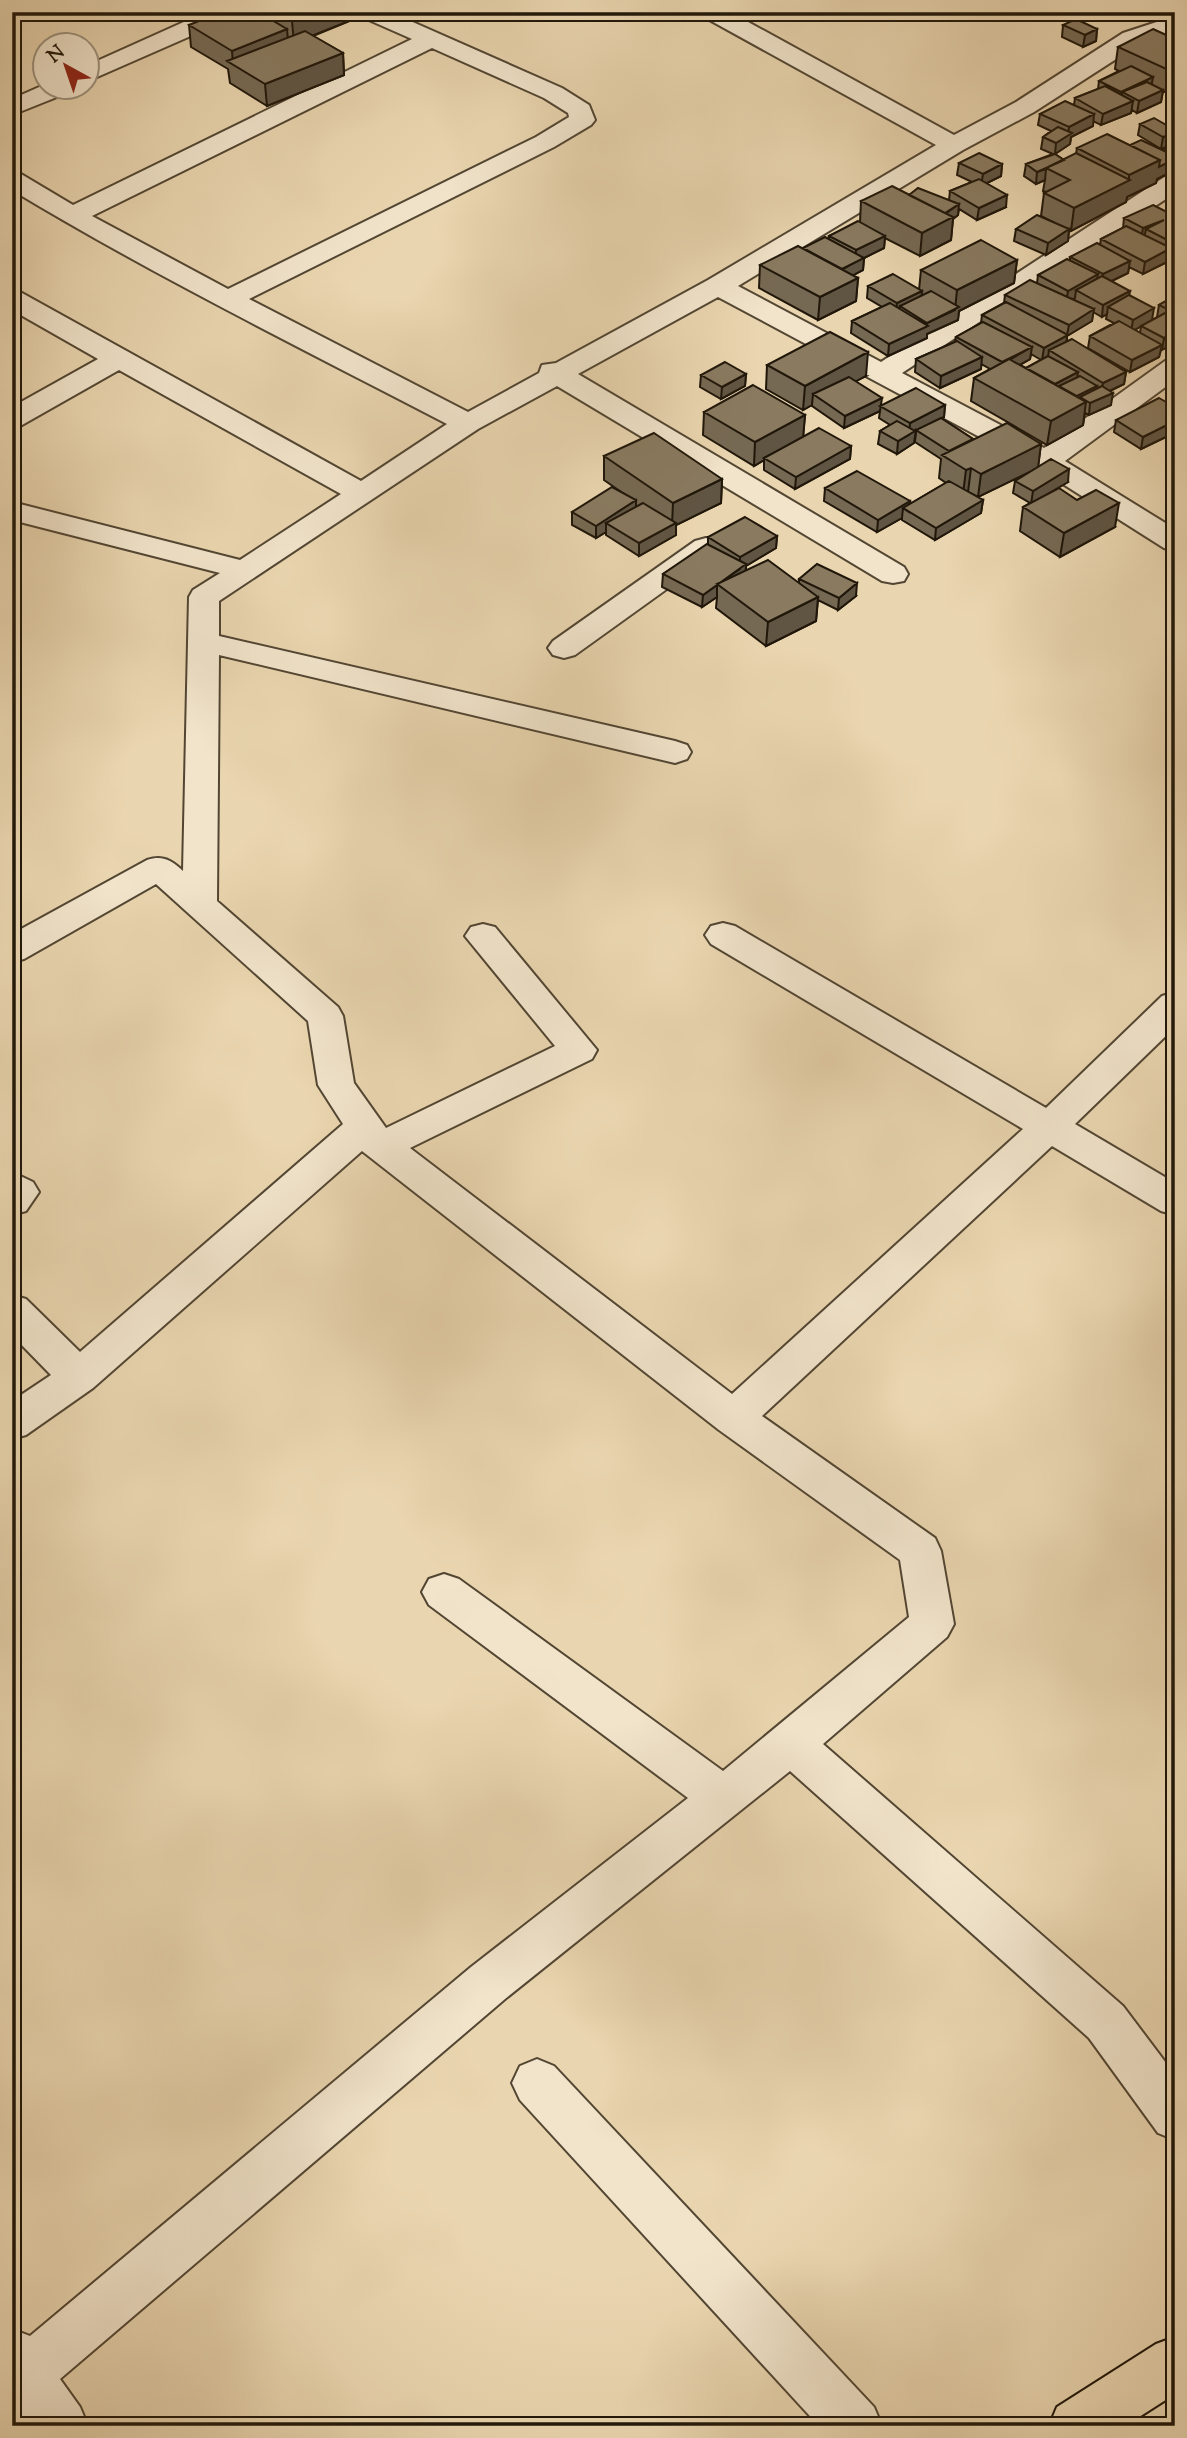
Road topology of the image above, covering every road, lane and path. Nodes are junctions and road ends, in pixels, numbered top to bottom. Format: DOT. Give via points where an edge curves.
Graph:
graph roads {
  1 [pos="226,12"];
  2 [pos="370,12"];
  3 [pos="712,12"];
  4 [pos="1175,23"];
  5 [pos="430,40"];
  6 [pos="102,68"];
  7 [pos="32,99"];
  8 [pos="12,108"];
  9 [pos="954,145"];
  10 [pos="12,179"];
  11 [pos="1175,181"];
  12 [pos="71,216"];
  13 [pos="718,286"];
  14 [pos="12,299"];
  15 [pos="227,300"];
  16 [pos="118,359"];
  17 [pos="1175,367"];
  18 [pos="555,373"];
  19 [pos="883,373"];
  20 [pos="12,419"];
  21 [pos="468,423"];
  22 [pos="1046,461"];
  23 [pos="361,493"];
  24 [pos="12,511"];
  25 [pos="749,517"];
  26 [pos="1175,542"];
  27 [pos="244,570"];
  28 [pos="893,574"];
  29 [pos="204,642"];
  30 [pos="564,648"];
  31 [pos="675,752"];
  32 [pos="200,903"];
  33 [pos="723,935"];
  34 [pos="483,936"];
  35 [pos="12,950"];
  36 [pos="1175,1005"];
  37 [pos="1049,1128"];
  38 [pos="373,1136"];
  39 [pos="12,1186"];
  40 [pos="12,1201"];
  41 [pos="1175,1201"];
  42 [pos="12,1310"];
  43 [pos="79,1377"];
  44 [pos="733,1418"];
  45 [pos="12,1423"];
  46 [pos="444,1592"];
  47 [pos="790,1744"];
  48 [pos="723,1797"];
  49 [pos="537,2083"];
  50 [pos="1175,2116"];
  51 [pos="1175,2363"];
  52 [pos="19,2365"];
  53 [pos="61,2426"];
  54 [pos="855,2426"];
  55 [pos="1076,2426"];
  1 -- 6 [label="street"];
  2 -- 5 [label="street"];
  3 -- 9 [label="street"];
  4 -- 9 [label="street" via="1132,38 1025,107"];
  5 -- 12 [label="street"];
  5 -- 15 [label="street" via="553,93 580,110 582,120"];
  7 -- 8 [label="street"];
  9 -- 13 [label="street"];
  10 -- 12 [label="street"];
  11 -- 19 [label="street"];
  12 -- 15 [label="street"];
  13 -- 18 [label="street"];
  13 -- 19 [label="street"];
  14 -- 16 [label="street"];
  15 -- 21 [label="street"];
  16 -- 20 [label="street"];
  16 -- 23 [label="street"];
  17 -- 22 [label="street"];
  18 -- 21 [label="street"];
  18 -- 25 [label="street"];
  19 -- 22 [label="street"];
  21 -- 23 [label="street"];
  22 -- 26 [label="street"];
  23 -- 27 [label="street"];
  24 -- 27 [label="street"];
  25 -- 28 [label="street"];
  25 -- 30 [label="street"];
  27 -- 29 [label="street" via="204,597"];
  29 -- 31 [label="street"];
  29 -- 32 [label="street"];
  32 -- 35 [label="street" via="159,869"];
  32 -- 38 [label="street" via="325,1016 336,1084"];
  33 -- 37 [label="street"];
  34 -- 38 [label="street" via="579,1050"];
  36 -- 37 [label="street"];
  37 -- 41 [label="street"];
  37 -- 44 [label="street"];
  38 -- 43 [label="street"];
  38 -- 44 [label="street"];
  39 -- 40 [label="street" via="20,1192"];
  42 -- 43 [label="street"];
  43 -- 45 [label="street"];
  44 -- 47 [label="street" via="919,1551 932,1624"];
  46 -- 48 [label="street"];
  47 -- 48 [label="street"];
  47 -- 50 [label="street" via="1106,2022"];
  48 -- 52 [label="street"];
  49 -- 54 [label="street"];
  51 -- 55 [label="main road"];
  52 -- 53 [label="street"];
}
